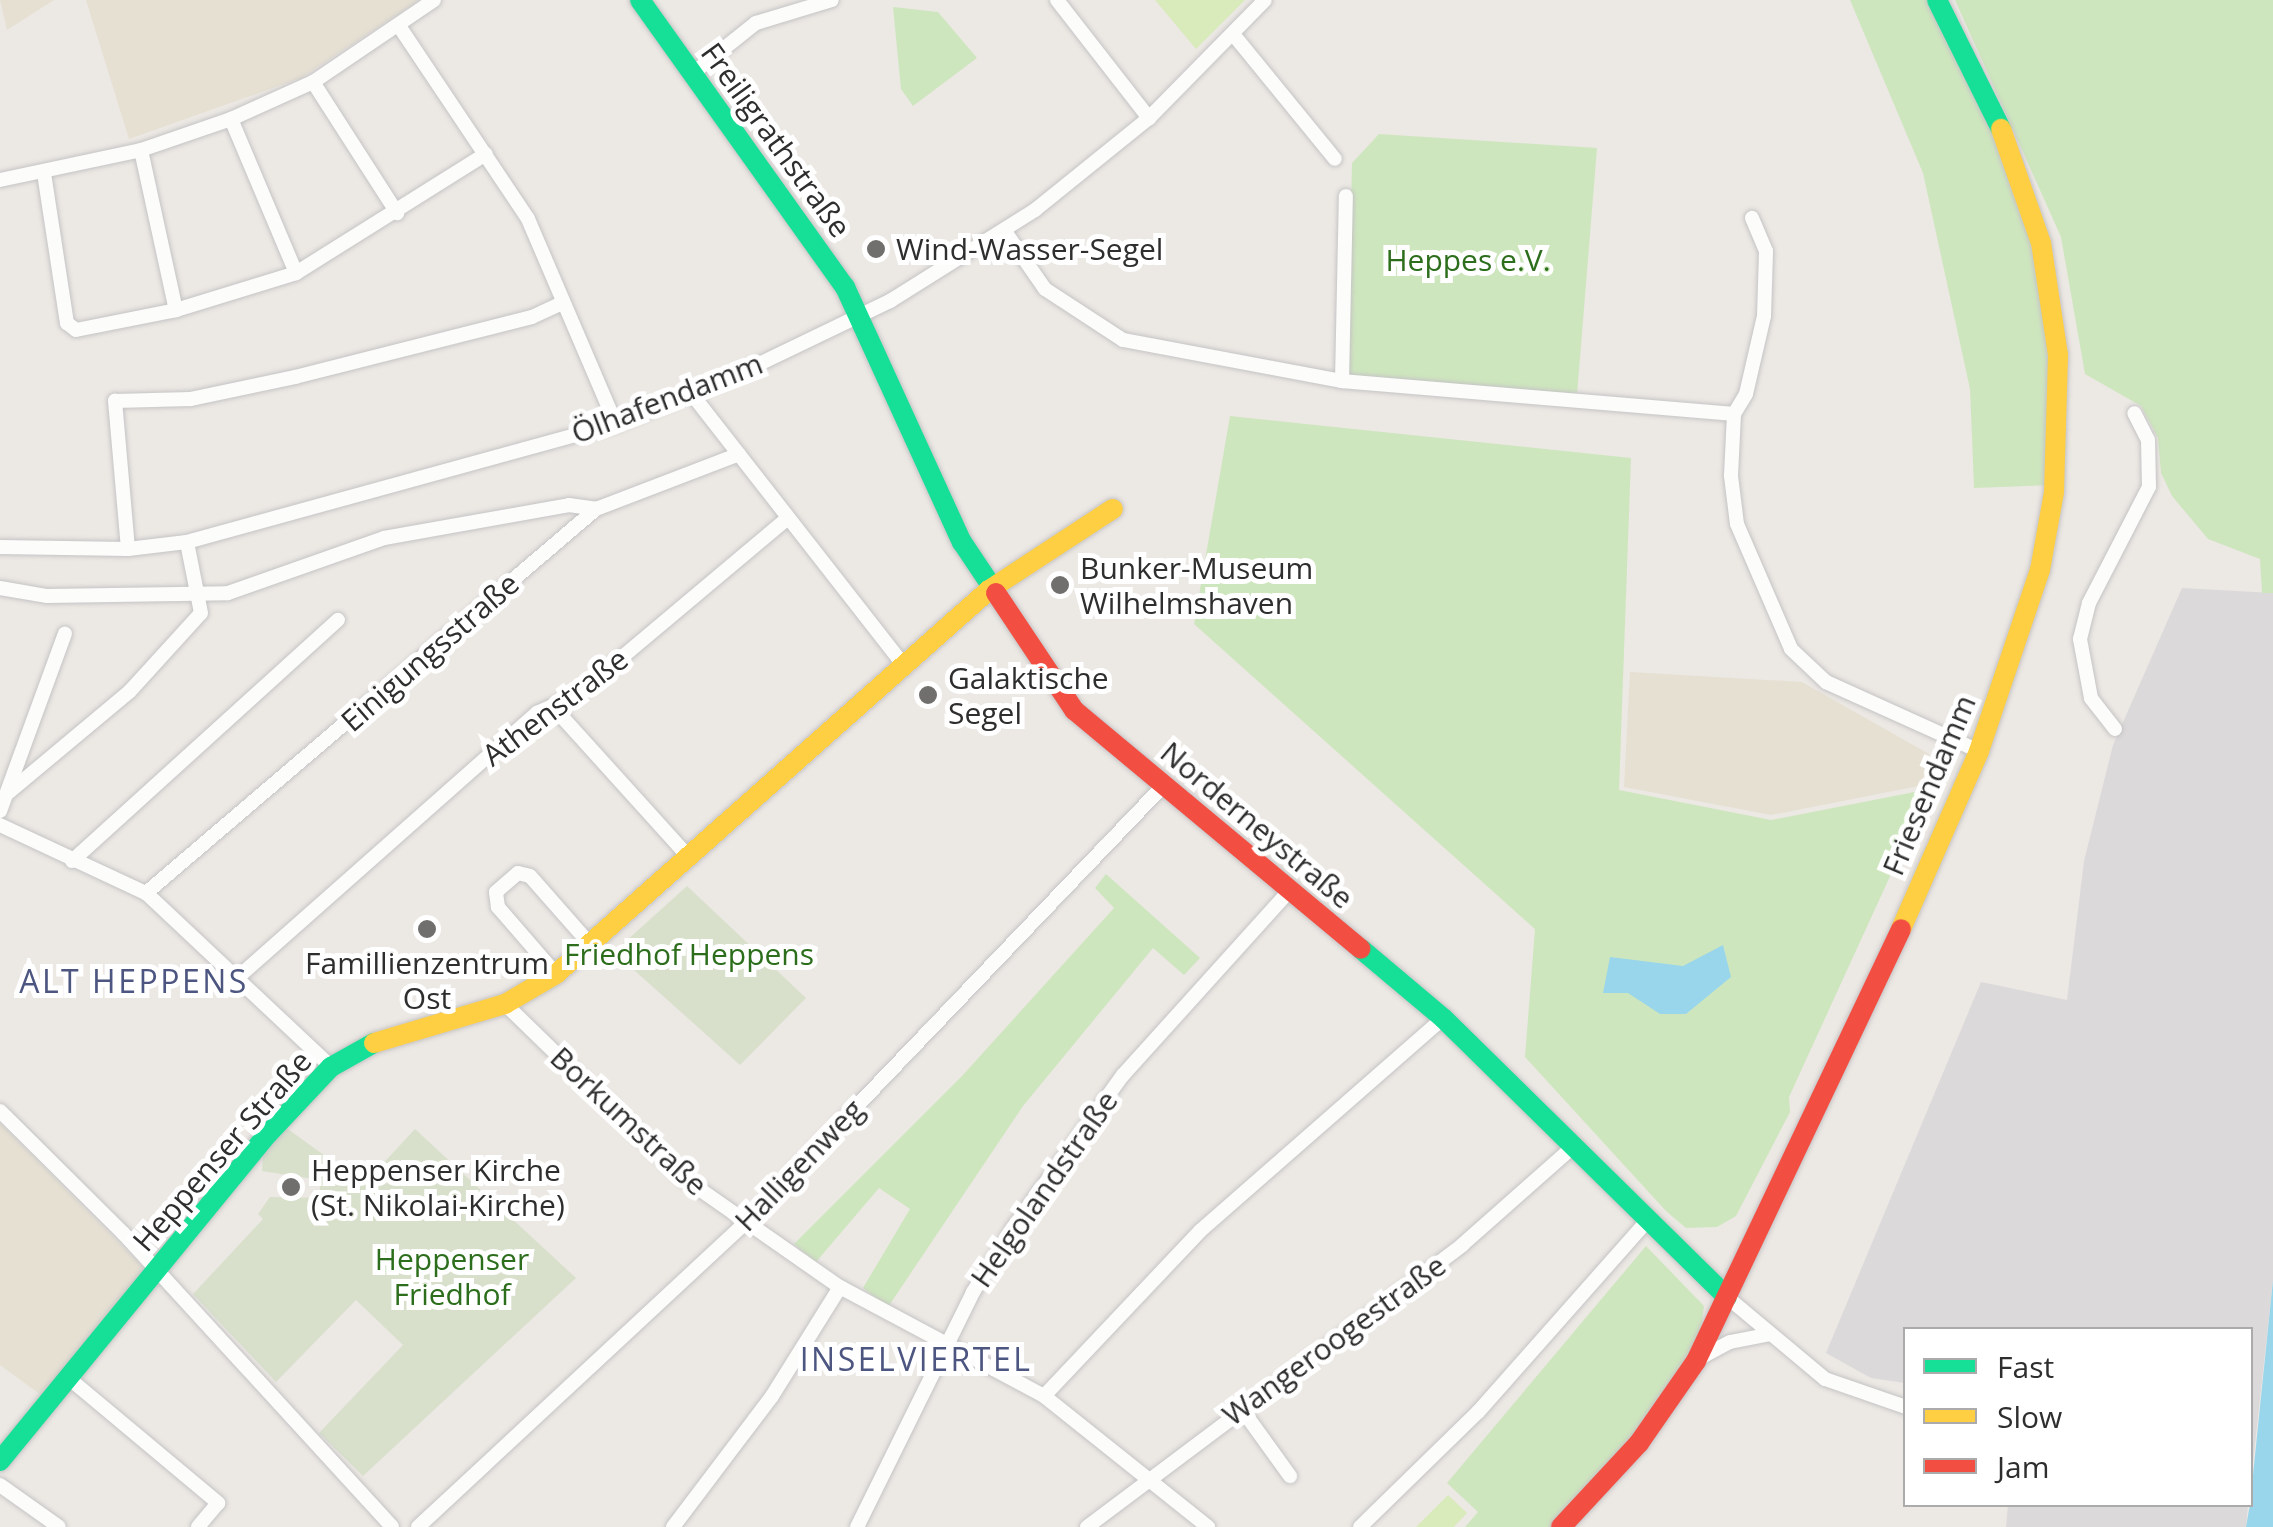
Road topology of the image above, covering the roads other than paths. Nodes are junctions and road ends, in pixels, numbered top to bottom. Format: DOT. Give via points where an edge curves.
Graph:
graph roads {
  1 [pos="434,0"];
  2 [pos="640,0"];
  3 [pos="832,0"];
  4 [pos="1057,0"];
  5 [pos="1265,0"];
  6 [pos="1937,0"];
  7 [pos="399,26"];
  8 [pos="1233,34"];
  9 [pos="692,74"];
  10 [pos="313,82"];
  11 [pos="1150,118"];
  12 [pos="231,119"];
  13 [pos="141,150"];
  14 [pos="486,154"];
  15 [pos="1335,160"];
  16 [pos="44,172"];
  17 [pos="0,180"];
  18 [pos="1346,196"];
  19 [pos="397,213"];
  20 [pos="1752,218"];
  21 [pos="1004,230"];
  22 [pos="296,273"];
  23 [pos="562,302"];
  24 [pos="176,310"];
  25 [pos="860,316"];
  26 [pos="1342,381"];
  27 [pos="692,393"];
  28 [pos="2134,413"];
  29 [pos="1734,414"];
  30 [pos="616,424"];
  31 [pos="739,454"];
  32 [pos="596,509"];
  33 [pos="1113,509"];
  34 [pos="788,518"];
  35 [pos="187,542"];
  36 [pos="0,547"];
  37 [pos="128,549"];
  38 [pos="0,588"];
  39 [pos="990,590"];
  40 [pos="200,593"];
  41 [pos="338,620"];
  42 [pos="65,633"];
  43 [pos="904,666"];
  44 [pos="558,704"];
  45 [pos="2115,729"];
  46 [pos="1979,751"];
  47 [pos="1164,786"];
  48 [pos="8,793"];
  49 [pos="0,811"];
  50 [pos="0,825"];
  51 [pos="688,856"];
  52 [pos="72,861"];
  53 [pos="1289,891"];
  54 [pos="146,893"];
  55 [pos="590,944"];
  56 [pos="556,974"];
  57 [pos="236,979"];
  58 [pos="505,1004"];
  59 [pos="1443,1018"];
  60 [pos="331,1068"];
  61 [pos="0,1110"];
  62 [pos="1576,1145"];
  63 [pos="1647,1221"];
  64 [pos="745,1223"];
  65 [pos="155,1273"];
  66 [pos="840,1287"];
  67 [pos="1727,1296"];
  68 [pos="1768,1335"];
  69 [pos="946,1344"];
  70 [pos="1696,1360"];
  71 [pos="71,1380"];
  72 [pos="1044,1396"];
  73 [pos="1903,1407"];
  74 [pos="1242,1408"];
  75 [pos="0,1461"];
  76 [pos="1150,1476"];
  77 [pos="1290,1476"];
  78 [pos="0,1485"];
  79 [pos="59,1527"];
  80 [pos="198,1527"];
  81 [pos="392,1527"];
  82 [pos="418,1527"];
  83 [pos="673,1527"];
  84 [pos="857,1527"];
  85 [pos="1087,1527"];
  86 [pos="1208,1527"];
  87 [pos="1360,1527"];
  88 [pos="1561,1527"];
  1 -- 7 [label="street"];
  2 -- 9 [label="street, Freiligrathstraße"];
  3 -- 9 [label="street" via="756,23"];
  4 -- 11 [label="street"];
  5 -- 8 [label="street, Ölhafendamm"];
  6 -- 46 [label="street, Friesendamm" via="1992,104 2040,243 2058,356 2048,535 2013,662"];
  7 -- 10 [label="street"];
  7 -- 14 [label="street"];
  8 -- 11 [label="street, Ölhafendamm"];
  8 -- 15 [label="street"];
  9 -- 25 [label="street, Freiligrathstraße"];
  10 -- 12 [label="street"];
  10 -- 19 [label="street"];
  11 -- 21 [label="street, Ölhafendamm"];
  12 -- 13 [label="street"];
  12 -- 22 [label="street"];
  13 -- 16 [label="street"];
  13 -- 24 [label="street"];
  14 -- 19 [label="street"];
  14 -- 23 [label="street" via="528,219"];
  16 -- 17 [label="street"];
  16 -- 24 [label="street" via="67,323 76,330"];
  18 -- 26 [label="street"];
  19 -- 22 [label="street"];
  20 -- 29 [label="street" via="1766,251 1764,316 1746,394"];
  21 -- 25 [label="street, Ölhafendamm"];
  21 -- 26 [label="street" via="1045,289 1123,340"];
  22 -- 24 [label="street"];
  23 -- 30 [label="street"];
  23 -- 37 [label="street" via="532,317 295,377 191,398 115,401"];
  25 -- 27 [label="street, Ölhafendamm"];
  25 -- 39 [label="street, Norderneystraße" via="936,488"];
  26 -- 29 [label="street"];
  27 -- 30 [label="street, Ölhafendamm"];
  27 -- 31 [label="street"];
  28 -- 45 [label="street" via="2148,440 2150,487 2089,603 2080,640 2090,698"];
  29 -- 46 [label="street" via="1737,524 1791,649 1826,682"];
  30 -- 35 [label="street, Ölhafendamm"];
  31 -- 32 [label="street, Einigungsstraße"];
  31 -- 34 [label="street"];
  32 -- 40 [label="street" via="569,505 384,538 228,593"];
  32 -- 54 [label="street, Einigungsstraße"];
  33 -- 39 [label="street, Heppenser Straße"];
  34 -- 43 [label="street"];
  34 -- 44 [label="street, Athenstraße"];
  35 -- 37 [label="street, Ölhafendamm"];
  35 -- 40 [label="street"];
  36 -- 37 [label="street, Ölhafendamm"];
  38 -- 40 [label="street" via="46,596"];
  39 -- 43 [label="street, Heppenser Straße"];
  39 -- 47 [label="street, Norderneystraße" via="1074,710"];
  40 -- 48 [label="street" via="201,613 130,691"];
  41 -- 52 [label="street"];
  42 -- 48 [label="street"];
  43 -- 51 [label="street, Heppenser Straße"];
  44 -- 51 [label="street" via="564,720"];
  44 -- 57 [label="street, Athenstraße" via="536,713"];
  46 -- 67 [label="street, Friesendamm"];
  47 -- 53 [label="street, Norderneystraße"];
  47 -- 64 [label="street, Halligenweg"];
  48 -- 49 [label="street"];
  50 -- 52 [label="street"];
  51 -- 55 [label="street, Heppenser Straße"];
  52 -- 54 [label="street"];
  53 -- 59 [label="street, Norderneystraße"];
  53 -- 69 [label="street, Helgolandstraße" via="1124,1075 1014,1227"];
  54 -- 57 [label="street"];
  55 -- 56 [label="street, Heppenser Straße"];
  55 -- 56 [label="street" via="530,876 518,872 496,892 498,907"];
  56 -- 58 [label="street, Heppenser Straße"];
  57 -- 60 [label="street"];
  58 -- 60 [label="street, Heppenser Straße" via="379,1040"];
  58 -- 64 [label="street, Borkumstraße" via="685,1179"];
  59 -- 62 [label="street, Norderneystraße"];
  59 -- 72 [label="street" via="1200,1231"];
  60 -- 65 [label="street, Heppenser Straße"];
  61 -- 65 [label="street"];
  62 -- 63 [label="street, Norderneystraße"];
  62 -- 74 [label="street, Wangeroogestraße" via="1462,1246"];
  63 -- 67 [label="street, Norderneystraße"];
  63 -- 87 [label="street" via="1478,1412"];
  64 -- 66 [label="street, Borkumstraße"];
  64 -- 82 [label="street, Halligenweg"];
  65 -- 71 [label="street, Heppenser Straße"];
  65 -- 81 [label="street"];
  66 -- 69 [label="street, Borkumstraße"];
  66 -- 83 [label="street" via="772,1396"];
  67 -- 68 [label="street"];
  67 -- 70 [label="street, Friesendamm"];
  68 -- 70 [label="street" via="1730,1342"];
  68 -- 73 [label="street" via="1847,1391"];
  69 -- 72 [label="street, Borkumstraße"];
  69 -- 84 [label="street, Helgolandstraße"];
  70 -- 88 [label="street, Friesendamm" via="1639,1443"];
  71 -- 75 [label="street, Heppenser Straße"];
  71 -- 80 [label="street" via="218,1503"];
  72 -- 76 [label="street, Borkumstraße"];
  74 -- 76 [label="street, Wangeroogestraße"];
  74 -- 77 [label="street"];
  76 -- 85 [label="street, Wangeroogestraße"];
  76 -- 86 [label="street, Borkumstraße"];
  78 -- 79 [label="street"];
}
